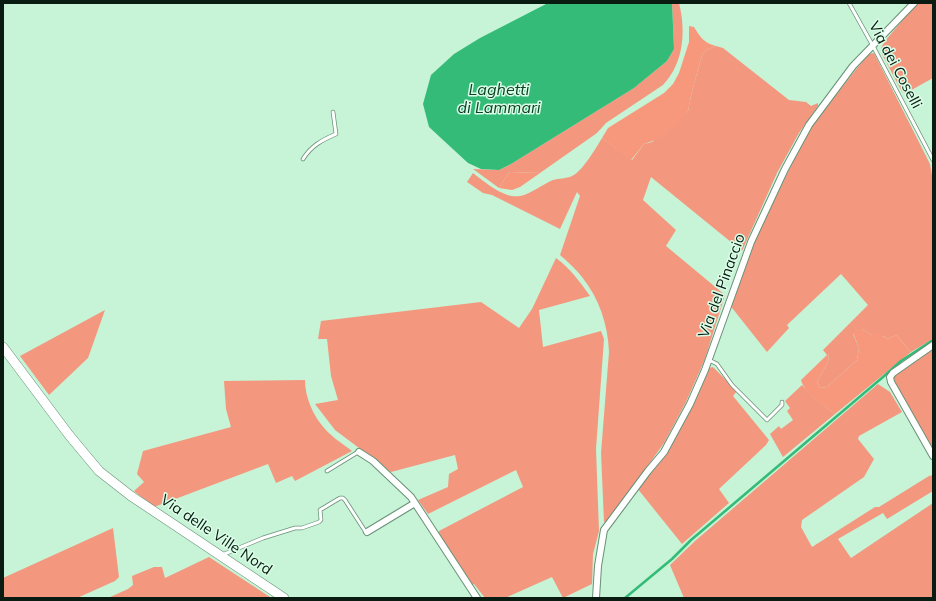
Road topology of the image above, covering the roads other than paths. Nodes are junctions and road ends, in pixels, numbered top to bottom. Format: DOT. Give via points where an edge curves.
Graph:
graph roads {
  1 [pos="849,3"];
  2 [pos="914,3"];
  3 [pos="873,46"];
  4 [pos="333,112"];
  5 [pos="303,159"];
  6 [pos="933,160"];
  7 [pos="933,345"];
  8 [pos="3,347"];
  9 [pos="709,360"];
  10 [pos="782,402"];
  11 [pos="359,452"];
  12 [pos="933,456"];
  13 [pos="327,471"];
  14 [pos="415,503"];
  15 [pos="367,532"];
  16 [pos="220,555"];
  17 [pos="284,598"];
  18 [pos="477,598"];
  19 [pos="596,598"];
  1 -- 3 [label="lane, Via dei Coselli"];
  2 -- 3 [label="street, Via del Pinaccio"];
  3 -- 6 [label="lane, Via dei Coselli"];
  3 -- 9 [label="street, Via del Pinaccio" via="853,66 809,125 785,169 751,242"];
  4 -- 5 [label="lane" via="336,134 322,140 308,151"];
  7 -- 12 [label="street" via="890,377"];
  8 -- 16 [label="street, Via delle Ville Nord" via="99,472"];
  9 -- 10 [label="lane" via="717,364 732,385 767,420"];
  9 -- 19 [label="street, Via del Pinaccio" via="690,404 664,452 604,530"];
  11 -- 13 [label="lane"];
  11 -- 14 [label="street" via="373,461"];
  14 -- 15 [label="street"];
  14 -- 18 [label="street"];
  15 -- 16 [label="lane" via="345,500 340,498 320,510 319,522 263,538"];
  16 -- 17 [label="street, Via delle Ville Nord"];
}
